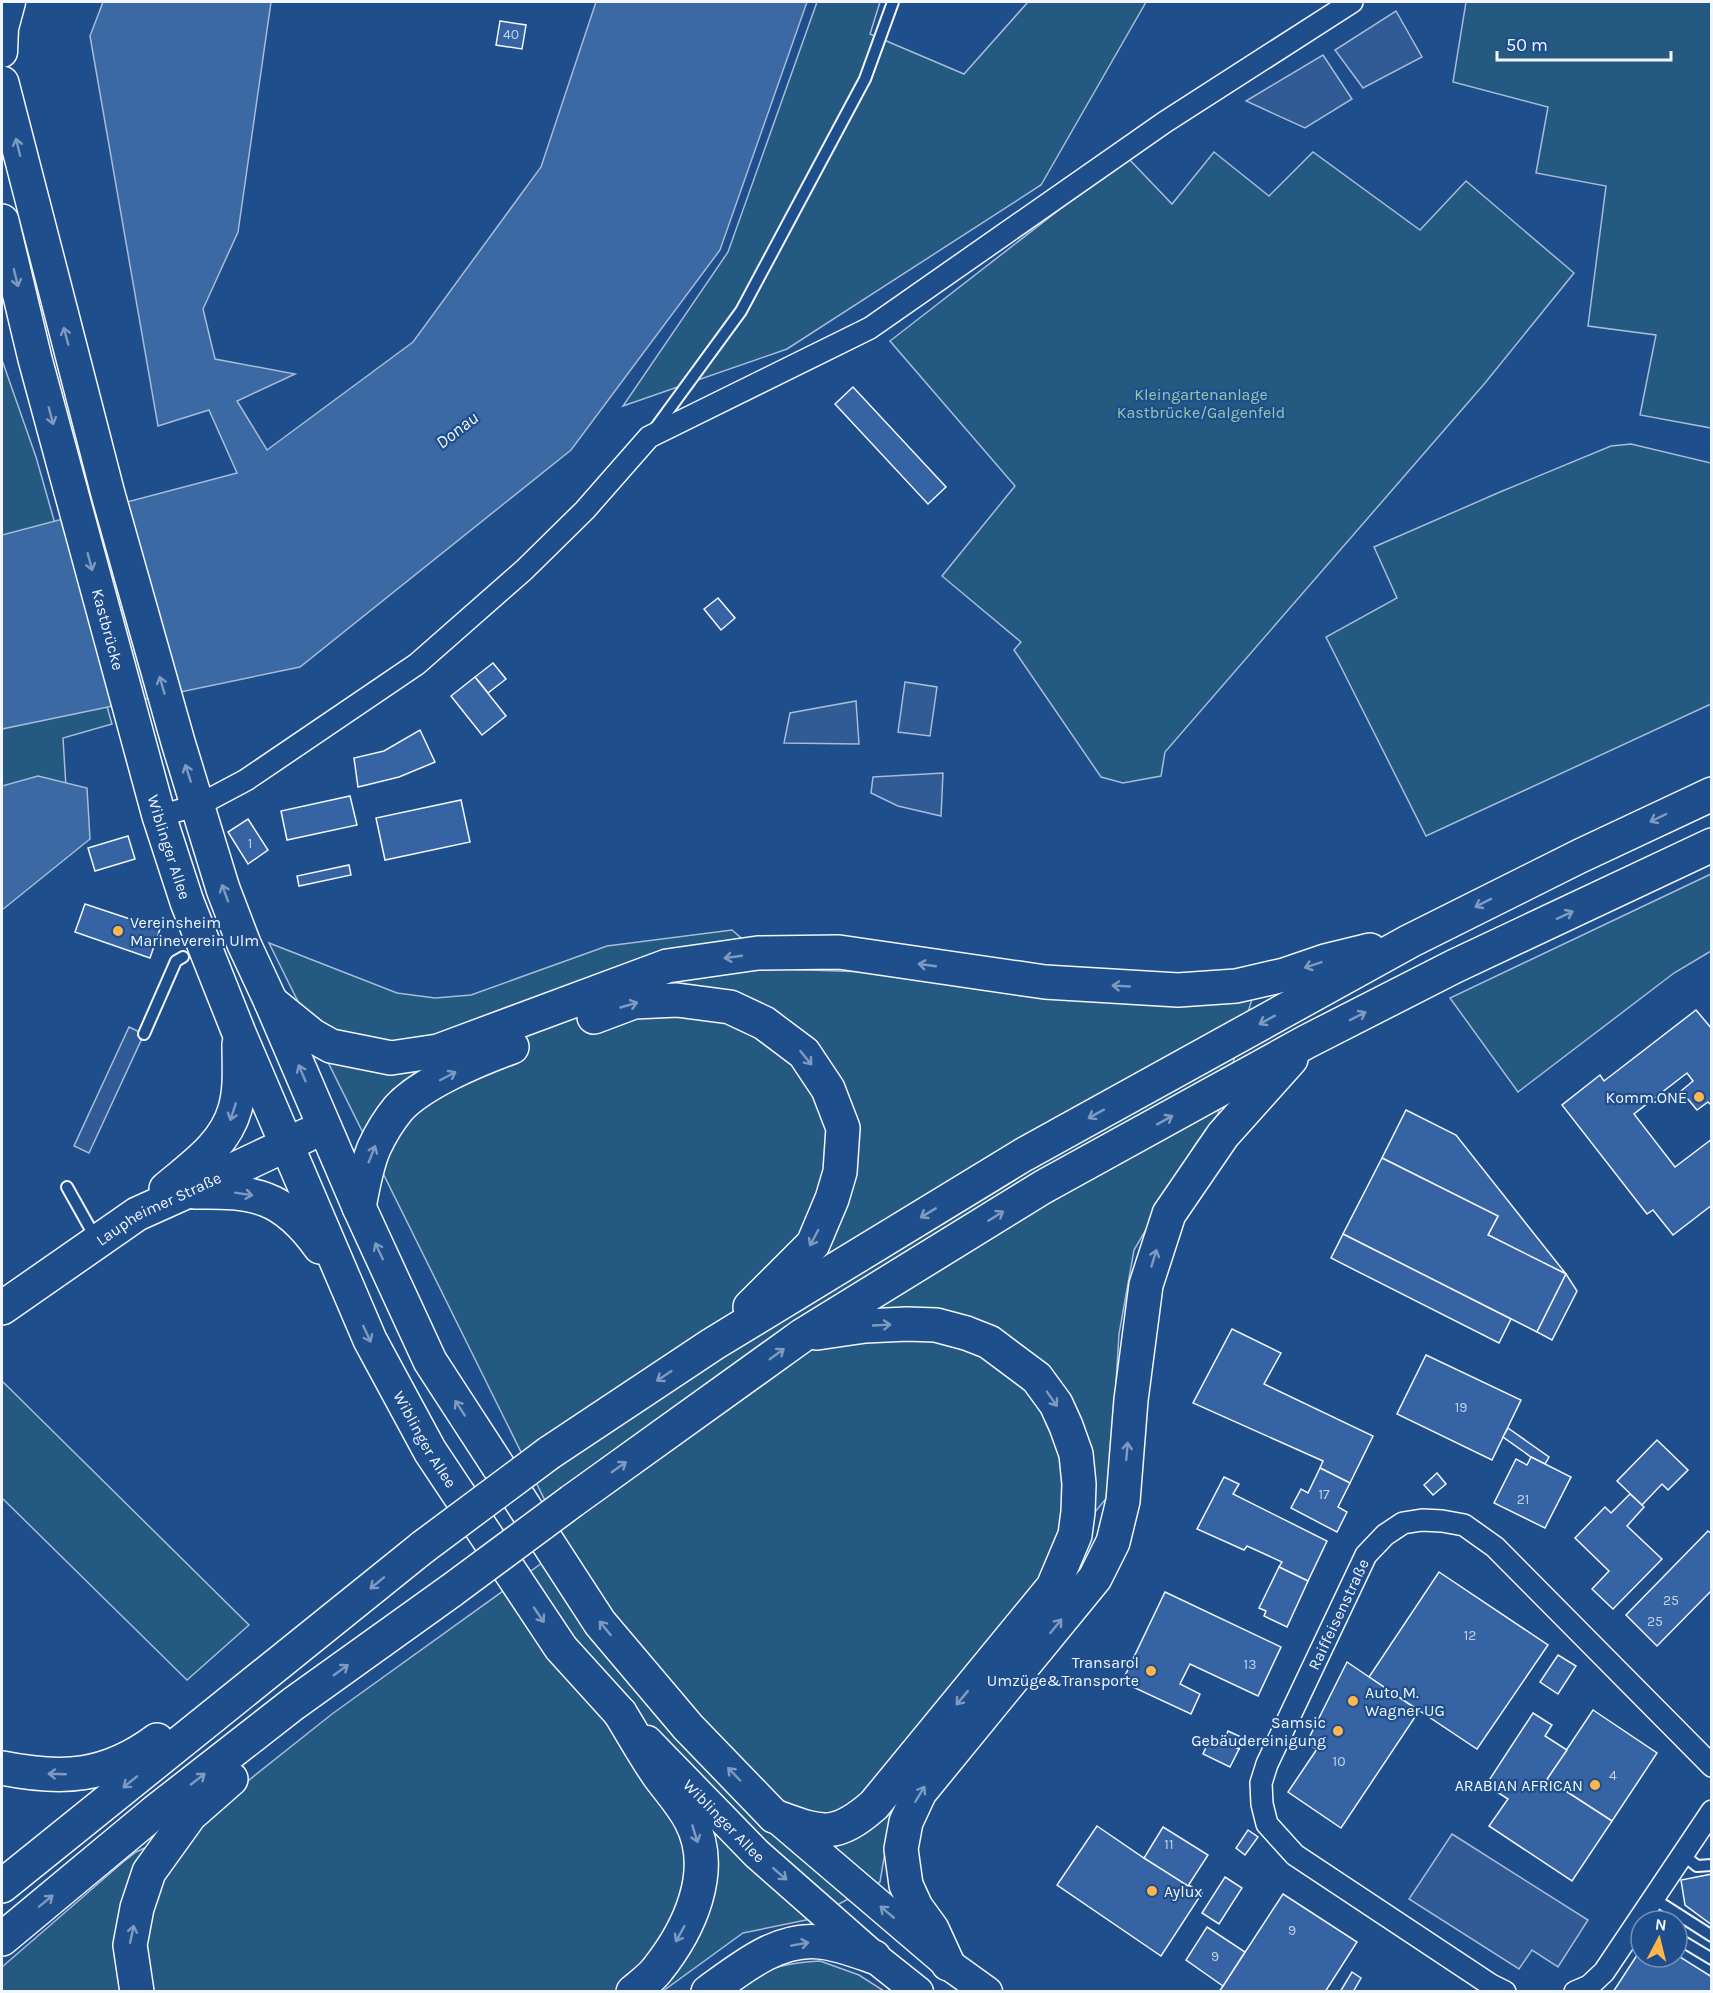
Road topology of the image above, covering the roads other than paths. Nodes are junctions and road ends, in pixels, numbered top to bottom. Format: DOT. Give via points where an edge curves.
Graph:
graph roads {
  1 [pos="10,2"];
  2 [pos="893,2"];
  3 [pos="1352,2"];
  4 [pos="2,52"];
  5 [pos="2,83"];
  6 [pos="2,221"];
  7 [pos="649,437"];
  8 [pos="142,754"];
  9 [pos="1712,794"];
  10 [pos="199,805"];
  11 [pos="159,816"];
  12 [pos="1712,845"];
  13 [pos="1410,941"];
  14 [pos="183,957"];
  15 [pos="271,1002"];
  16 [pos="239,1033"];
  17 [pos="144,1034"];
  18 [pos="1306,1042"];
  19 [pos="325,1127"];
  20 [pos="286,1144"];
  21 [pos="67,1187"];
  22 [pos="186,1192"];
  23 [pos="358,1206"];
  24 [pos="136,1214"];
  25 [pos="97,1240"];
  26 [pos="343,1281"];
  27 [pos="2,1308"];
  28 [pos="803,1335"];
  29 [pos="713,1344"];
  30 [pos="293,1704"];
  31 [pos="225,1706"];
  32 [pos="620,1713"];
  33 [pos="1712,1766"];
  34 [pos="2,1768"];
  35 [pos="1712,1811"];
  36 [pos="774,1816"];
  37 [pos="1682,1854"];
  38 [pos="1712,1865"];
  39 [pos="2,1886"];
  40 [pos="1651,1909"];
  41 [pos="1689,1927"];
  42 [pos="1712,1935"];
  43 [pos="2,1939"];
  44 [pos="1629,1939"];
  45 [pos="1689,1945"];
  46 [pos="874,1957"];
  47 [pos="1712,1959"];
  48 [pos="948,1964"];
  49 [pos="137,1992"];
  50 [pos="633,1992"];
  51 [pos="708,1992"];
  52 [pos="918,1992"];
  53 [pos="987,1992"];
  54 [pos="1505,1992"];
  55 [pos="1575,1992"];
  1 -- 4 [label="main road"];
  2 -- 7 [label="lane" via="865,79 741,311"];
  3 -- 7 [label="street" via="1165,122 870,328"];
  10 -- 5 [label="main road, one-way" via="108,494"];
  6 -- 8 [label="main road, Kastbrücke, one-way" via="35,359"];
  7 -- 10 [label="street" via="585,510 524,570 417,664 246,780"];
  8 -- 11 [label="main road, Wiblinger Allee"];
  9 -- 13 [label="main road, one-way"];
  10 -- 11 [label="street"];
  15 -- 10 [label="main road, one-way" via="223,889"];
  11 -- 16 [label="main road, Wiblinger Allee" via="187,902"];
  18 -- 12 [label="main road, one-way" via="1455,966"];
  13 -- 15 [label="main road, one-way" via="1236,986 1178,990 1045,982 839,952 758,953 667,966 438,1051 391,1058 332,1046 313,1036"];
  13 -- 29 [label="main road, one-way" via="1023,1155"];
  14 -- 17 [label="lane" via="176,961"];
  19 -- 15 [label="main road, one-way"];
  16 -- 20 [label="main road, Wiblinger Allee"];
  16 -- 24 [label="main road, one-way" via="236,1108 226,1131 209,1152"];
  28 -- 18 [label="main road, one-way" via="1043,1187"];
  48 -- 18 [label="main road, one-way" via="906,1885 901,1849 906,1822 920,1792 1095,1578 1113,1542 1123,1501 1146,1285 1169,1214 1223,1135"];
  19 -- 20 [label="main road, Laupheimer Straße"];
  19 -- 23 [label="main road"];
  20 -- 22 [label="main road, Laupheimer Straße"];
  20 -- 26 [label="main road, Wiblinger Allee"];
  21 -- 25 [label="lane"];
  22 -- 24 [label="main road, Laupheimer Straße"];
  22 -- 26 [label="main road, one-way" via="247,1193 273,1202 311,1234"];
  23 -- 29 [label="main road, one-way" via="368,1165 385,1129 399,1108 430,1085 479,1059 634,1002 676,999 730,1007 764,1023 804,1053 828,1089 843,1128 842,1150 832,1199 813,1244"];
  36 -- 23 [label="main road, one-way" via="688,1727 600,1623 430,1361"];
  24 -- 25 [label="main road, Laupheimer Straße"];
  25 -- 27 [label="main road, Laupheimer Straße"];
  26 -- 32 [label="main road, Wiblinger Allee, one-way" via="430,1451 561,1648"];
  30 -- 28 [label="main road, one-way, bridge"];
  28 -- 36 [label="main road, one-way" via="916,1324 936,1325 989,1342 1037,1378 1056,1404 1076,1454 1078,1512 1075,1535 1053,1587 874,1805 855,1821 820,1831"];
  29 -- 31 [label="main road, one-way, bridge" via="549,1453 423,1547"];
  43 -- 30 [label="main road, one-way"];
  49 -- 30 [label="main road, one-way" via="130,1945 149,1872 190,1815 255,1757"];
  31 -- 34 [label="main road, one-way" via="186,1718 145,1748 108,1768 71,1774"];
  31 -- 39 [label="main road, one-way"];
  32 -- 46 [label="main road, Wiblinger Allee, one-way" via="757,1854"];
  32 -- 50 [label="main road, one-way" via="692,1822 702,1856 696,1899 679,1937 657,1971"];
  33 -- 54 [label="street, Raiffeisenstraße" via="1480,1535 1464,1525 1422,1520 1403,1523 1385,1534 1366,1555 1276,1741 1261,1783 1265,1814 1268,1824 1295,1855"];
  35 -- 37 [label="street"];
  48 -- 36 [label="main road, one-way"];
  37 -- 38 [label="lane" via="1697,1866"];
  37 -- 40 [label="street"];
  41 -- 42 [label="lane"];
  44 -- 55 [label="street" via="1604,1972 1589,1986"];
  45 -- 47 [label="lane"];
  51 -- 46 [label="main road, one-way" via="768,1952 797,1943 818,1941"];
  46 -- 52 [label="main road, Wiblinger Allee"];
  48 -- 53 [label="main road"];
}
